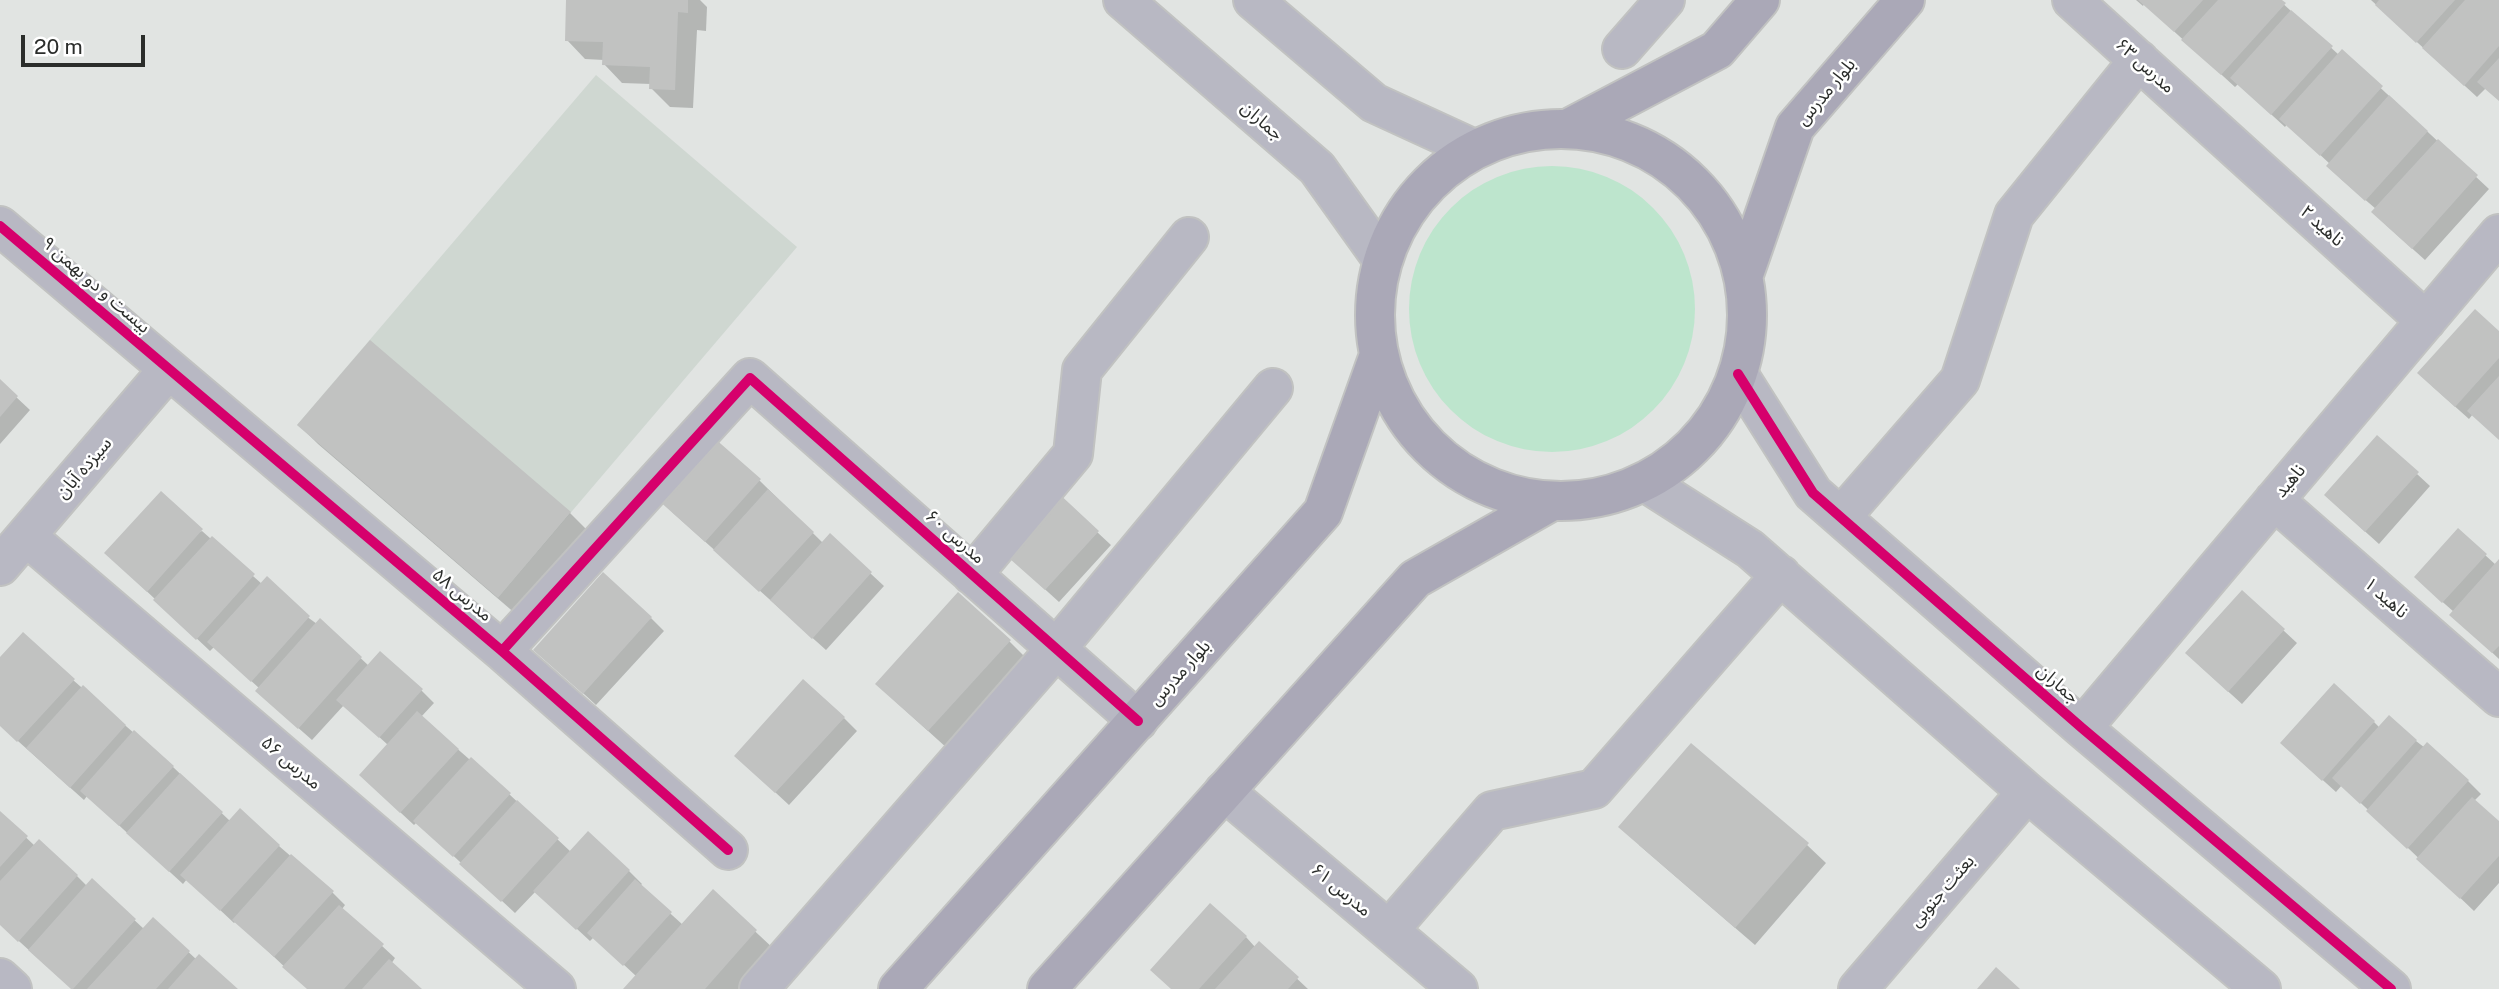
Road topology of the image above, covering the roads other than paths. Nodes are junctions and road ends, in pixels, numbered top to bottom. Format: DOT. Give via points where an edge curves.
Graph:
graph roads {
  1 [pos="1123,0"];
  2 [pos="1253,0"];
  3 [pos="1665,0"];
  4 [pos="1760,0"];
  5 [pos="1905,0"];
  6 [pos="2072,0"];
  7 [pos="1622,49"];
  8 [pos="2139,60"];
  9 [pos="1569,128"];
  10 [pos="2218,132"];
  11 [pos="1474,149"];
  12 [pos="0,226"];
  13 [pos="2499,234"];
  14 [pos="1189,237"];
  15 [pos="1382,259"];
  16 [pos="1743,277"];
  17 [pos="2426,321"];
  18 [pos="1379,355"];
  19 [pos="168,370"];
  20 [pos="1738,374"];
  21 [pos="1273,388"];
  22 [pos="1645,482"];
  23 [pos="2274,500"];
  24 [pos="1552,501"];
  25 [pos="1841,517"];
  26 [pos="26,536"];
  27 [pos="0,566"];
  28 [pos="972,575"];
  29 [pos="1780,575"];
  30 [pos="1056,649"];
  31 [pos="502,651"];
  32 [pos="2499,697"];
  33 [pos="1138,721"];
  34 [pos="2081,728"];
  35 [pos="1224,791"];
  36 [pos="2027,792"];
  37 [pos="729,850"];
  38 [pos="1389,930"];
  39 [pos="0,978"];
  40 [pos="12,989"];
  41 [pos="556,989"];
  42 [pos="759,989"];
  43 [pos="898,989"];
  44 [pos="1048,989"];
  45 [pos="1458,989"];
  46 [pos="1858,989"];
  47 [pos="2261,989"];
  48 [pos="2391,989"];
  1 -- 15 [label="street, جماران" via="1317,168"];
  2 -- 11 [label="street" via="1374,103"];
  3 -- 7 [label="street"];
  4 -- 9 [label="main road" via="1717,50"];
  5 -- 16 [label="main road, بلوار مدرس" via="1795,127"];
  6 -- 8 [label="street, مدرس ۶۳"];
  8 -- 10 [label="street, مدرس ۶۳"];
  8 -- 25 [label="street" via="2014,215 1960,380"];
  9 -- 11 [label="main road" via="1520,133"];
  9 -- 16 [label="main road" via="1618,137 1662,159 1699,190 1727,231"];
  10 -- 17 [label="street, ناهید ۲"];
  11 -- 15 [label="main road" via="1434,177 1403,215"];
  12 -- 19 [label="street, بیست و دو بهمن ۹"];
  13 -- 17 [label="street, ناهید"];
  14 -- 28 [label="street" via="1082,370 1073,454"];
  15 -- 18 [label="main road" via="1374,307"];
  16 -- 20 [label="main road" via="1748,326"];
  17 -- 23 [label="street, ناهید"];
  18 -- 24 [label="main road" via="1396,401 1424,441 1461,472 1504,492"];
  18 -- 33 [label="main road, بلوار مدرس" via="1323,512"];
  19 -- 26 [label="street, سیزده آبان"];
  19 -- 31 [label="street, مدرس ۵۸"];
  20 -- 22 [label="main road" via="1717,418 1686,454"];
  20 -- 25 [label="street, جماران" via="1813,493"];
  21 -- 30 [label="street"];
  22 -- 24 [label="main road" via="1600,498"];
  22 -- 29 [label="street" via="1750,549"];
  23 -- 32 [label="street, ناهید ۱"];
  23 -- 34 [label="street, ناهید"];
  24 -- 35 [label="main road" via="1415,579"];
  25 -- 34 [label="street, جماران"];
  26 -- 27 [label="street, سیزده آبان"];
  26 -- 41 [label="street, مدرس ۵۶"];
  28 -- 30 [label="street, مدرس ۶۰"];
  28 -- 31 [label="street, مدرس ۶۰" via="750,379"];
  29 -- 36 [label="street"];
  29 -- 38 [label="street" via="1594,789 1492,811"];
  30 -- 33 [label="street, مدرس ۶۰"];
  30 -- 42 [label="street"];
  31 -- 37 [label="street, مدرس ۵۸"];
  33 -- 43 [label="main road, بلوار مدرس"];
  34 -- 48 [label="street, جماران"];
  35 -- 38 [label="street, مدرس ۶۱"];
  35 -- 44 [label="main road"];
  36 -- 46 [label="street, بعثت جنوبی"];
  36 -- 47 [label="street"];
  38 -- 45 [label="street, مدرس ۶۱"];
  39 -- 40 [label="street"];
}
